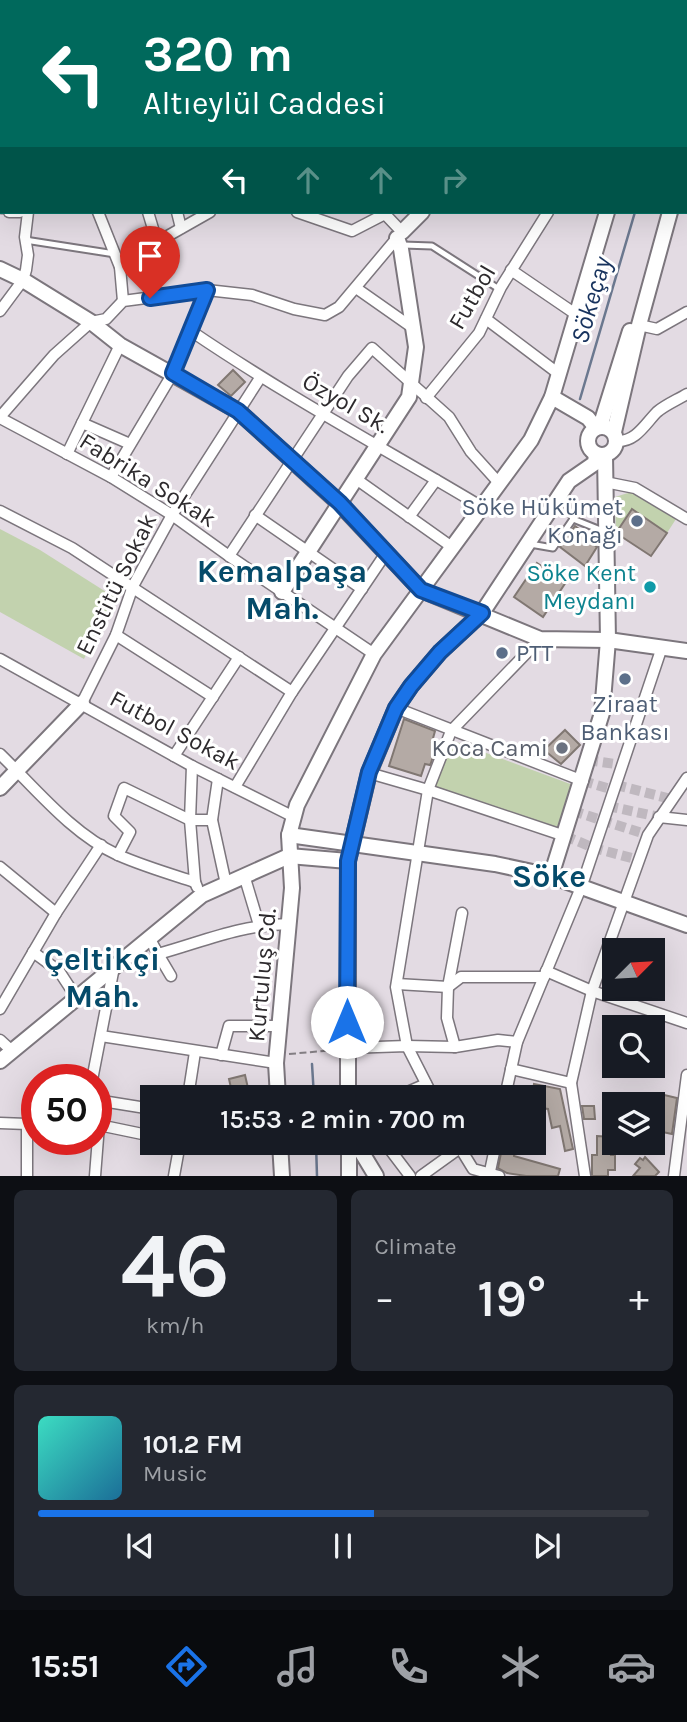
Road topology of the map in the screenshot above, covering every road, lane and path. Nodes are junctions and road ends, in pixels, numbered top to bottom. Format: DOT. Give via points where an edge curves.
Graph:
graph roads {
  1 [pos="28,214"];
  2 [pos="99,214"];
  3 [pos="149,214"];
  4 [pos="178,214"];
  5 [pos="206,214"];
  6 [pos="303,214"];
  7 [pos="381,214"];
  8 [pos="384,214"];
  9 [pos="420,214"];
  10 [pos="547,214"];
  11 [pos="606,214"];
  12 [pos="664,214"];
  13 [pos="669,214"];
  14 [pos="181,228"];
  15 [pos="400,238"];
  16 [pos="25,240"];
  17 [pos="157,242"];
  18 [pos="146,248"];
  19 [pos="115,254"];
  20 [pos="120,267"];
  21 [pos="0,269"];
  22 [pos="511,270"];
  23 [pos="23,280"];
  24 [pos="356,288"];
  25 [pos="500,289"];
  26 [pos="207,290"];
  27 [pos="150,298"];
  28 [pos="123,301"];
  29 [pos="0,311"];
  30 [pos="687,313"];
  31 [pos="578,316"];
  32 [pos="486,318"];
  33 [pos="91,322"];
  34 [pos="636,325"];
  35 [pos="413,328"];
  36 [pos="191,331"];
  37 [pos="120,345"];
  38 [pos="173,373"];
  39 [pos="559,374"];
  40 [pos="260,378"];
  41 [pos="411,385"];
  42 [pos="687,394"];
  43 [pos="552,397"];
  44 [pos="426,398"];
  45 [pos="238,411"];
  46 [pos="323,413"];
  47 [pos="0,417"];
  48 [pos="82,423"];
  49 [pos="607,432"];
  50 [pos="130,444"];
  51 [pos="379,446"];
  52 [pos="67,454"];
  53 [pos="601,454"];
  54 [pos="293,461"];
  55 [pos="111,477"];
  56 [pos="356,479"];
  57 [pos="436,480"];
  58 [pos="605,482"];
  59 [pos="499,484"];
  60 [pos="561,492"];
  61 [pos="340,503"];
  62 [pos="482,508"];
  63 [pos="0,511"];
  64 [pos="172,515"];
  65 [pos="255,515"];
  66 [pos="409,517"];
  67 [pos="573,519"];
  68 [pos="687,519"];
  69 [pos="606,532"];
  70 [pos="527,543"];
  71 [pos="452,547"];
  72 [pos="307,552"];
  73 [pos="386,553"];
  74 [pos="229,556"];
  75 [pos="133,586"];
  76 [pos="362,589"];
  77 [pos="421,590"];
  78 [pos="282,592"];
  79 [pos="482,613"];
  80 [pos="336,628"];
  81 [pos="116,635"];
  82 [pos="540,639"];
  83 [pos="608,640"];
  84 [pos="662,647"];
  85 [pos="686,647"];
  86 [pos="374,654"];
  87 [pos="239,657"];
  88 [pos="0,659"];
  89 [pos="292,692"];
  90 [pos="213,697"];
  91 [pos="82,703"];
  92 [pos="396,708"];
  93 [pos="451,730"];
  94 [pos="0,754"];
  95 [pos="174,756"];
  96 [pos="192,766"];
  97 [pos="17,770"];
  98 [pos="369,772"];
  99 [pos="687,778"];
  100 [pos="218,779"];
  101 [pos="583,781"];
  102 [pos="235,787"];
  103 [pos="0,788"];
  104 [pos="428,790"];
  105 [pos="294,817"];
  106 [pos="659,817"];
  107 [pos="190,820"];
  108 [pos="212,820"];
  109 [pos="687,820"];
  110 [pos="289,835"];
  111 [pos="565,836"];
  112 [pos="351,844"];
  113 [pos="101,845"];
  114 [pos="418,852"];
  115 [pos="118,855"];
  116 [pos="289,856"];
  117 [pos="348,861"];
  118 [pos="1,871"];
  119 [pos="244,875"];
  120 [pos="551,876"];
  121 [pos="226,884"];
  122 [pos="582,885"];
  123 [pos="198,889"];
  124 [pos="625,901"];
  125 [pos="56,913"];
  126 [pos="462,913"];
  127 [pos="289,924"];
  128 [pos="259,925"];
  129 [pos="687,925"];
  130 [pos="150,939"];
  131 [pos="33,952"];
  132 [pos="158,954"];
  133 [pos="114,966"];
  134 [pos="545,974"];
  135 [pos="171,976"];
  136 [pos="397,984"];
  137 [pos="448,987"];
  138 [pos="592,991"];
  139 [pos="76,997"];
  140 [pos="0,1010"];
  141 [pos="687,1023"];
  142 [pos="280,1026"];
  143 [pos="101,1036"];
  144 [pos="0,1040"];
  145 [pos="517,1042"];
  146 [pos="407,1046"];
  147 [pos="455,1047"];
  148 [pos="347,1048"];
  149 [pos="12,1051"];
  150 [pos="195,1052"];
  151 [pos="220,1055"];
  152 [pos="277,1059"];
  153 [pos="0,1061"];
  154 [pos="95,1064"];
  155 [pos="511,1069"];
  156 [pos="687,1075"];
  157 [pos="571,1083"];
  158 [pos="426,1084"];
  159 [pos="190,1085"];
  160 [pos="278,1085"];
  161 [pos="348,1085"];
  162 [pos="508,1085"];
  163 [pos="112,1103"];
  164 [pos="140,1107"];
  165 [pos="21,1122"];
  166 [pos="0,1123"];
  167 [pos="112,1126"];
  168 [pos="140,1133"];
  169 [pos="29,1155"];
  170 [pos="96,1155"];
  171 [pos="178,1155"];
  172 [pos="281,1155"];
  173 [pos="349,1155"];
  174 [pos="363,1155"];
  175 [pos="393,1155"];
  176 [pos="447,1155"];
  177 [pos="465,1155"];
  178 [pos="494,1155"];
  179 [pos="492,1175"];
  180 [pos="27,1176"];
  181 [pos="95,1176"];
  182 [pos="174,1176"];
  183 [pos="282,1176"];
  184 [pos="349,1176"];
  185 [pos="376,1176"];
  186 [pos="410,1176"];
  187 [pos="421,1176"];
  188 [pos="585,1176"];
  189 [pos="674,1176"];
  1 -- 16 [label="street"];
  2 -- 19 [label="street"];
  3 -- 17 [label="street"];
  4 -- 14 [label="street"];
  5 -- 14 [label="street"];
  6 -- 7 [label="street" via="352,231"];
  8 -- 15 [label="street"];
  9 -- 15 [label="main road"];
  10 -- 22 [label="street, Futbol"];
  11 -- 31 [label="main road, Kurtuluş Cd."];
  12 -- 34 [label="main road"];
  13 -- 34 [label="main road"];
  14 -- 17 [label="street"];
  15 -- 24 [label="street"];
  15 -- 25 [label="lane" via="432,246"];
  15 -- 35 [label="main road"];
  16 -- 19 [label="lane"];
  16 -- 23 [label="street" via="28,255"];
  17 -- 18 [label="street"];
  18 -- 20 [label="street"];
  18 -- 27 [label="street"];
  19 -- 20 [label="street"];
  20 -- 28 [label="street"];
  21 -- 23 [label="main road"];
  22 -- 25 [label="street, Futbol"];
  22 -- 31 [label="street"];
  23 -- 29 [label="street"];
  23 -- 33 [label="main road"];
  24 -- 26 [label="street" via="325,315 252,295"];
  24 -- 35 [label="street"];
  25 -- 32 [label="street, Futbol"];
  26 -- 27 [label="street"];
  26 -- 36 [label="street"];
  27 -- 28 [label="street"];
  28 -- 33 [label="street" via="106,319"];
  30 -- 34 [label="street" via="657,330"];
  31 -- 39 [label="main road, Kurtuluş Cd."];
  32 -- 39 [label="street"];
  32 -- 44 [label="street, Futbol"];
  33 -- 37 [label="main road"];
  33 -- 47 [label="street" via="54,355"];
  34 -- 49 [label="main road"];
  35 -- 41 [label="main road" via="416,347"];
  36 -- 38 [label="street"];
  36 -- 40 [label="street, Özyol Sk."];
  37 -- 38 [label="main road"];
  37 -- 48 [label="street"];
  38 -- 45 [label="main road"];
  38 -- 50 [label="street"];
  39 -- 43 [label="main road, Kurtuluş Cd."];
  40 -- 45 [label="street, Enstitü Sokak"];
  40 -- 46 [label="street, Özyol Sk."];
  41 -- 44 [label="street"];
  41 -- 46 [label="street" via="372,348"];
  41 -- 51 [label="main road" via="409,397"];
  42 -- 49 [label="street" via="659,411 632,439 625,442"];
  43 -- 49 [label="main road"];
  43 -- 59 [label="main road, Kurtuluş Cd." via="531,440"];
  44 -- 59 [label="street" via="449,417"];
  45 -- 54 [label="main road"];
  45 -- 64 [label="street, Enstitü Sokak"];
  46 -- 51 [label="street, Özyol Sk."];
  46 -- 54 [label="street"];
  47 -- 52 [label="street, Fabrika Sokak"];
  48 -- 50 [label="street"];
  48 -- 52 [label="street"];
  49 -- 53 [label="main road" via="613,450"];
  49 -- 53 [label="main road" via="588,439 590,448"];
  50 -- 55 [label="street"];
  51 -- 56 [label="main road"];
  51 -- 57 [label="street, Özyol Sk."];
  52 -- 55 [label="street, Fabrika Sokak"];
  53 -- 58 [label="main road"];
  53 -- 60 [label="main road"];
  54 -- 61 [label="main road"];
  54 -- 65 [label="street"];
  55 -- 64 [label="street, Fabrika Sokak"];
  56 -- 61 [label="main road"];
  56 -- 66 [label="street"];
  57 -- 62 [label="street, Özyol Sk."];
  57 -- 66 [label="street"];
  58 -- 68 [label="street" via="635,488"];
  58 -- 69 [label="main road"];
  59 -- 62 [label="main road, Kurtuluş Cd."];
  60 -- 67 [label="lane"];
  60 -- 70 [label="main road"];
  61 -- 72 [label="main road"];
  61 -- 73 [label="main road"];
  62 -- 71 [label="main road, Kurtuluş Cd."];
  63 -- 75 [label="street"];
  64 -- 74 [label="street, Fabrika Sokak"];
  64 -- 75 [label="street, Enstitü Sokak"];
  65 -- 72 [label="street"];
  65 -- 74 [label="street"];
  66 -- 71 [label="street"];
  67 -- 69 [label="lane"];
  67 -- 70 [label="lane" via="553,548"];
  69 -- 83 [label="main road"];
  70 -- 79 [label="main road"];
  71 -- 77 [label="main road, Kurtuluş Cd."];
  72 -- 76 [label="street"];
  72 -- 78 [label="main road"];
  73 -- 76 [label="street"];
  73 -- 77 [label="main road"];
  74 -- 78 [label="street, Fabrika Sokak"];
  75 -- 81 [label="street, Enstitü Sokak"];
  75 -- 87 [label="street"];
  76 -- 80 [label="street"];
  77 -- 79 [label="main road"];
  77 -- 86 [label="main road, Kurtuluş Cd."];
  78 -- 80 [label="street, Fabrika Sokak"];
  79 -- 82 [label="main road"];
  79 -- 92 [label="main road" via="440,652"];
  80 -- 86 [label="street, Fabrika Sokak"];
  80 -- 89 [label="street"];
  81 -- 90 [label="street"];
  81 -- 91 [label="street, Enstitü Sokak"];
  82 -- 83 [label="main road"];
  82 -- 93 [label="street"];
  83 -- 84 [label="main road"];
  83 -- 101 [label="main road" via="602,713"];
  84 -- 85 [label="main road"];
  84 -- 122 [label="street"];
  86 -- 105 [label="main road, Kurtuluş Cd."];
  87 -- 89 [label="street"];
  87 -- 90 [label="street"];
  88 -- 91 [label="street, Futbol Sokak"];
  89 -- 102 [label="street"];
  90 -- 95 [label="street"];
  91 -- 95 [label="street, Futbol Sokak"];
  91 -- 97 [label="main road"];
  92 -- 93 [label="street"];
  92 -- 98 [label="main road"];
  93 -- 101 [label="street"];
  93 -- 104 [label="street"];
  94 -- 97 [label="street"];
  95 -- 96 [label="street, Futbol Sokak"];
  96 -- 100 [label="street, Futbol Sokak"];
  96 -- 107 [label="street"];
  97 -- 103 [label="main road"];
  97 -- 113 [label="street"];
  98 -- 104 [label="street"];
  98 -- 112 [label="main road"];
  99 -- 106 [label="street"];
  100 -- 102 [label="street, Futbol Sokak"];
  100 -- 108 [label="street"];
  101 -- 111 [label="main road"];
  102 -- 105 [label="street, Futbol Sokak"];
  104 -- 111 [label="street"];
  104 -- 114 [label="street"];
  105 -- 110 [label="main road, Kurtuluş Cd."];
  106 -- 109 [label="street"];
  106 -- 124 [label="street"];
  107 -- 108 [label="street"];
  107 -- 115 [label="street" via="124,788 114,816 130,832"];
  107 -- 123 [label="street"];
  108 -- 121 [label="street"];
  110 -- 112 [label="main road"];
  110 -- 116 [label="main road, Kurtuluş Cd."];
  111 -- 120 [label="main road"];
  112 -- 114 [label="main road"];
  112 -- 117 [label="main road"];
  113 -- 115 [label="street"];
  113 -- 125 [label="street"];
  114 -- 120 [label="main road"];
  114 -- 136 [label="street"];
  115 -- 123 [label="street"];
  116 -- 117 [label="main road"];
  116 -- 119 [label="main road"];
  116 -- 127 [label="main road, Kurtuluş Cd."];
  117 -- 148 [label="main road"];
  118 -- 125 [label="street"];
  119 -- 121 [label="main road"];
  119 -- 128 [label="street"];
  120 -- 122 [label="main road"];
  121 -- 123 [label="main road"];
  122 -- 124 [label="main road"];
  122 -- 134 [label="street"];
  123 -- 130 [label="main road"];
  124 -- 129 [label="main road"];
  124 -- 138 [label="street"];
  125 -- 131 [label="street"];
  126 -- 137 [label="street"];
  127 -- 128 [label="street"];
  127 -- 142 [label="main road, Kurtuluş Cd."];
  128 -- 132 [label="street"];
  130 -- 132 [label="street"];
  130 -- 133 [label="main road"];
  131 -- 139 [label="street" via="59,971"];
  131 -- 140 [label="street"];
  132 -- 135 [label="street"];
  133 -- 139 [label="main road"];
  133 -- 143 [label="street"];
  134 -- 137 [label="street" via="461,977"];
  134 -- 138 [label="street"];
  134 -- 145 [label="street"];
  136 -- 137 [label="street"];
  136 -- 146 [label="street"];
  137 -- 147 [label="street" via="447,1018"];
  138 -- 141 [label="street"];
  138 -- 157 [label="street"];
  139 -- 149 [label="main road"];
  142 -- 151 [label="street" via="229,1026"];
  142 -- 152 [label="main road, Kurtuluş Cd."];
  143 -- 150 [label="street"];
  143 -- 154 [label="street"];
  144 -- 149 [label="street"];
  145 -- 147 [label="street" via="498,1040"];
  145 -- 155 [label="street"];
  146 -- 147 [label="street"];
  146 -- 148 [label="street"];
  146 -- 158 [label="street"];
  148 -- 152 [label="path"];
  148 -- 161 [label="main road"];
  149 -- 153 [label="main road"];
  150 -- 151 [label="street"];
  150 -- 159 [label="street"];
  151 -- 152 [label="street"];
  152 -- 160 [label="main road, Kurtuluş Cd."];
  155 -- 157 [label="street"];
  155 -- 162 [label="street"];
  156 -- 189 [label="street"];
  157 -- 188 [label="street"];
  163 -- 164 [label="street"];
  165 -- 166 [label="street"];
  167 -- 168 [label="street"];
  169 -- 180 [label="street"];
  170 -- 181 [label="street"];
  171 -- 182 [label="street"];
  172 -- 183 [label="main road"];
  173 -- 184 [label="main road"];
  174 -- 185 [label="main road"];
  175 -- 186 [label="street"];
  176 -- 187 [label="street"];
  177 -- 179 [label="street" via="473,1169"];
  178 -- 179 [label="street"];
}
